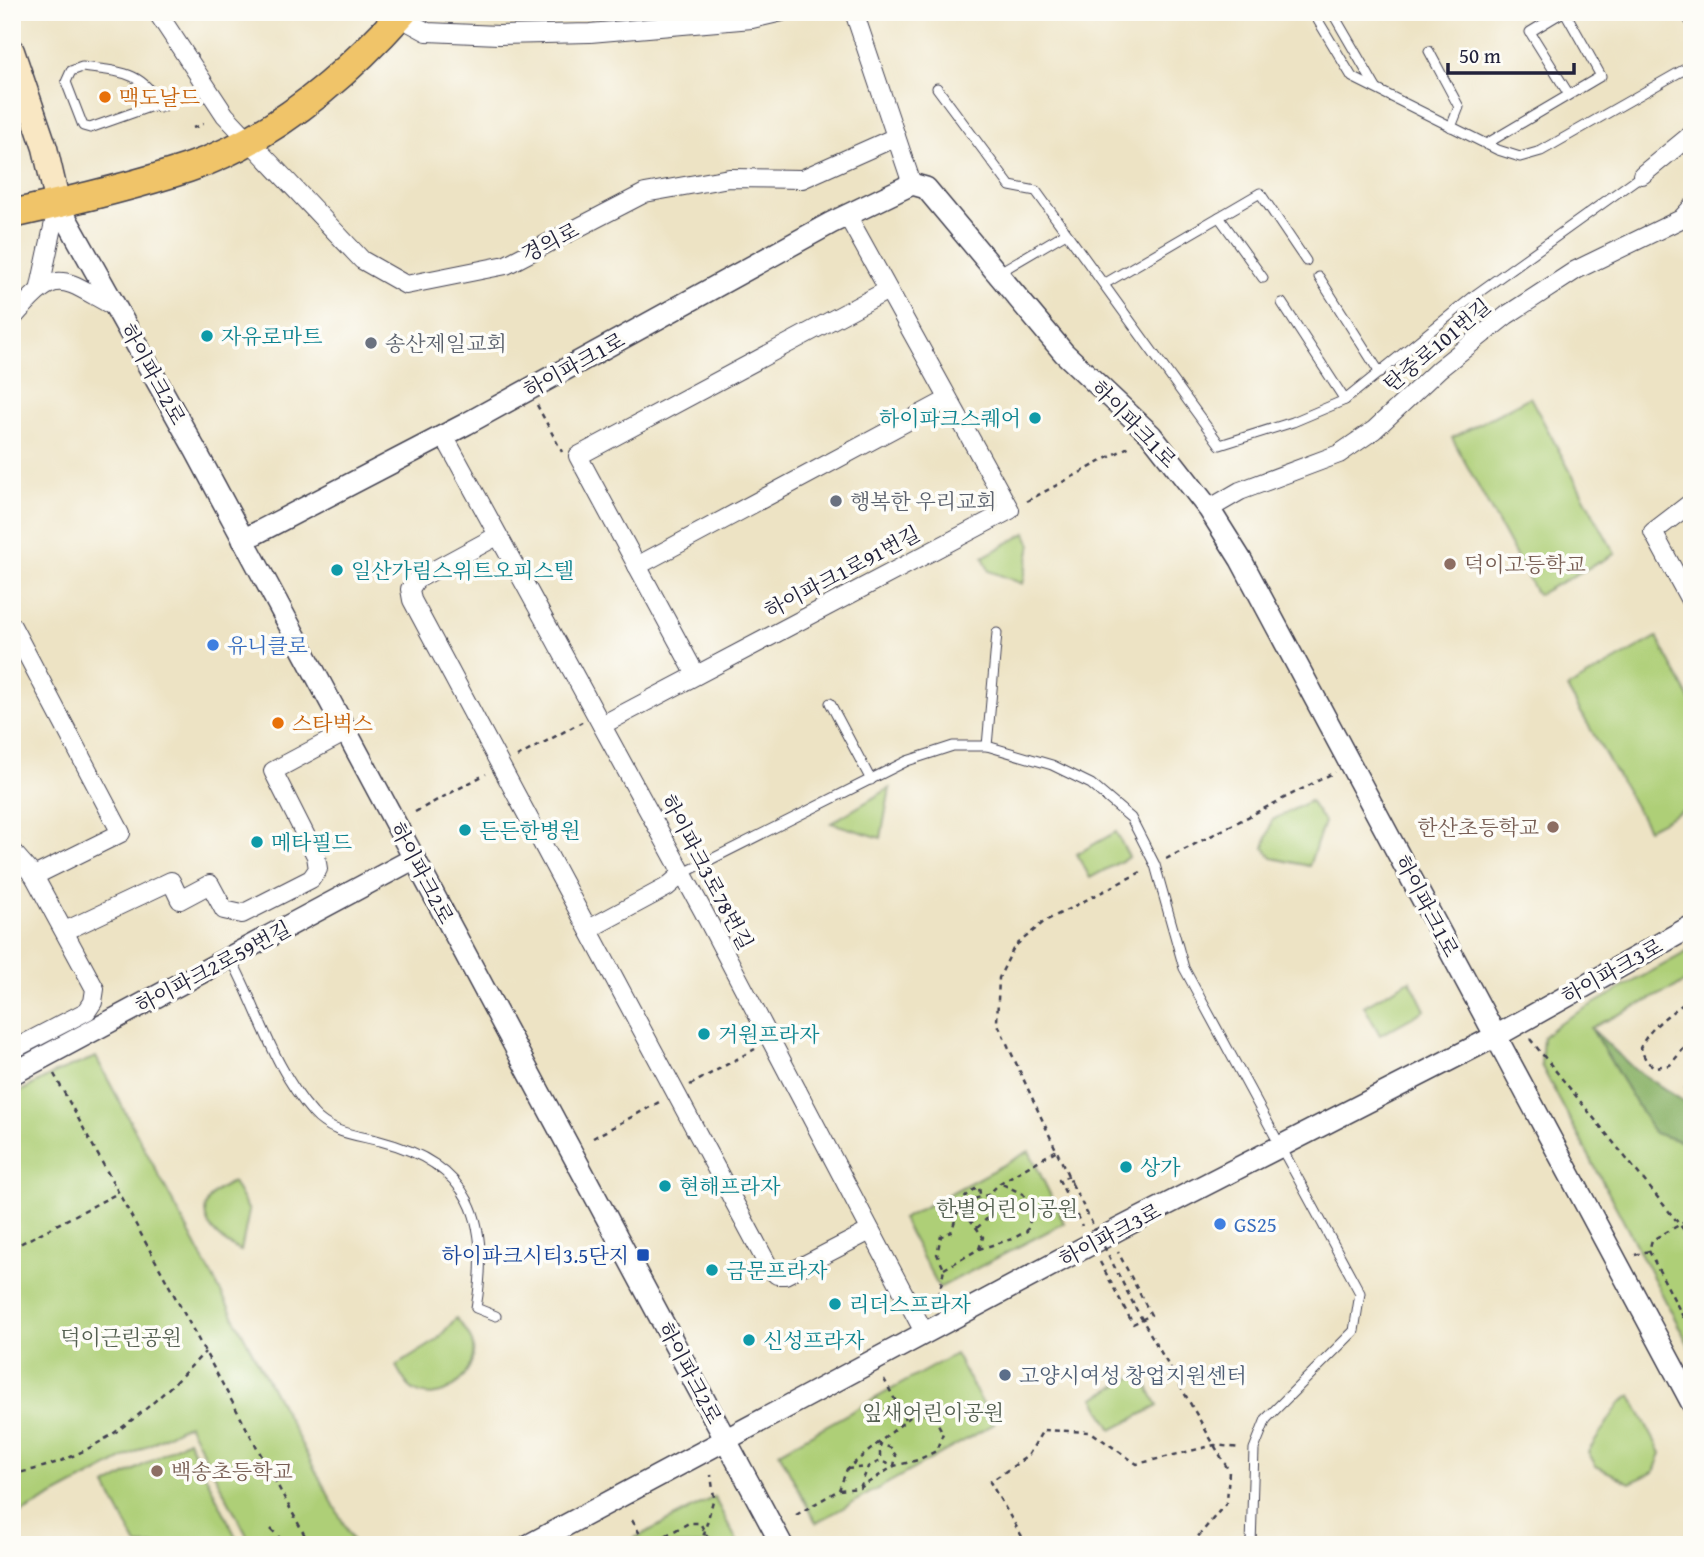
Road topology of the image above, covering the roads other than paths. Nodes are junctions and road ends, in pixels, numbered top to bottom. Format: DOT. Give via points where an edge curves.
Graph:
graph roads {
  1 [pos="157,12"];
  2 [pos="782,12"];
  3 [pos="854,12"];
  4 [pos="1313,12"];
  5 [pos="1332,12"];
  6 [pos="1564,12"];
  7 [pos="1683,12"];
  8 [pos="397,14"];
  9 [pos="1692,24"];
  10 [pos="12,51"];
  11 [pos="1429,51"];
  12 [pos="1692,65"];
  13 [pos="937,88"];
  14 [pos="1377,90"];
  15 [pos="1568,93"];
  16 [pos="162,107"];
  17 [pos="1451,127"];
  18 [pos="1692,134"];
  19 [pos="896,137"];
  20 [pos="249,139"];
  21 [pos="1486,144"];
  22 [pos="1642,175"];
  23 [pos="912,184"];
  24 [pos="58,204"];
  25 [pos="1692,207"];
  26 [pos="12,214"];
  27 [pos="847,215"];
  28 [pos="1219,217"];
  29 [pos="1066,233"];
  30 [pos="1306,261"];
  31 [pos="998,273"];
  32 [pos="1319,277"];
  33 [pos="1263,278"];
  34 [pos="1104,284"];
  35 [pos="40,287"];
  36 [pos="888,290"];
  37 [pos="1282,303"];
  38 [pos="117,308"];
  39 [pos="12,319"];
  40 [pos="1380,373"];
  41 [pos="947,400"];
  42 [pos="1345,400"];
  43 [pos="444,436"];
  44 [pos="1692,502"];
  45 [pos="1209,509"];
  46 [pos="497,536"];
  47 [pos="243,540"];
  48 [pos="637,566"];
  49 [pos="1692,604"];
  50 [pos="12,625"];
  51 [pos="997,633"];
  52 [pos="696,675"];
  53 [pos="831,703"];
  54 [pos="603,725"];
  55 [pos="346,732"];
  56 [pos="987,746"];
  57 [pos="871,780"];
  58 [pos="12,851"];
  59 [pos="413,859"];
  60 [pos="682,874"];
  61 [pos="34,876"];
  62 [pos="1692,926"];
  63 [pos="589,929"];
  64 [pos="65,931"];
  65 [pos="230,957"];
  66 [pos="1496,1036"];
  67 [pos="12,1050"];
  68 [pos="12,1074"];
  69 [pos="1279,1147"];
  70 [pos="870,1231"];
  71 [pos="496,1316"];
  72 [pos="924,1332"];
  73 [pos="1692,1403"];
  74 [pos="724,1437"];
  75 [pos="529,1545"];
  76 [pos="782,1545"];
  77 [pos="1251,1545"];
  1 -- 20 [label="street, 경의로" via="225,115"];
  2 -- 8 [label="street" via="752,19 604,32 499,35 427,32"];
  3 -- 19 [label="street"];
  4 -- 14 [label="lane" via="1352,77"];
  5 -- 14 [label="lane"];
  6 -- 15 [label="lane" via="1601,76"];
  6 -- 15 [label="lane" via="1530,32"];
  7 -- 9 [label="lane"];
  8 -- 20 [label="main road" via="352,65 304,106"];
  10 -- 24 [label="main road" via="45,148"];
  11 -- 17 [label="lane" via="1459,107"];
  12 -- 21 [label="lane" via="1541,150 1520,157"];
  13 -- 29 [label="lane" via="1010,186 1036,191"];
  14 -- 17 [label="lane"];
  15 -- 21 [label="lane"];
  16 -- 16 [label="lane" via="145,82 125,73 82,67 71,71 66,82 78,118 90,128 152,106"];
  17 -- 21 [label="lane"];
  18 -- 22 [label="street"];
  19 -- 20 [label="street, 경의로" via="802,179 729,178 645,193 506,265 407,285 362,260"];
  19 -- 23 [label="street"];
  20 -- 24 [label="main road" via="189,168"];
  22 -- 40 [label="lane" via="1475,295"];
  23 -- 27 [label="street, 하이파크1로"];
  23 -- 31 [label="street, 하이파크1로" via="932,194"];
  24 -- 26 [label="main road"];
  24 -- 35 [label="street"];
  24 -- 38 [label="street, 하이파크2로"];
  25 -- 45 [label="street, 탄중로101번길" via="1681,219 1576,270 1507,315 1439,369 1374,430 1339,454 1240,491"];
  27 -- 36 [label="street, 하이파크1로91번길"];
  27 -- 43 [label="street, 하이파크1로"];
  28 -- 30 [label="lane" via="1260,193"];
  28 -- 33 [label="lane"];
  28 -- 34 [label="lane"];
  29 -- 31 [label="lane"];
  29 -- 34 [label="lane"];
  31 -- 45 [label="street, 하이파크1로" via="1064,353 1151,435"];
  32 -- 40 [label="lane"];
  34 -- 42 [label="lane" via="1220,445"];
  35 -- 38 [label="street" via="51,281 75,285"];
  35 -- 39 [label="street"];
  36 -- 41 [label="street, 하이파크1로91번길"];
  36 -- 48 [label="street" via="578,456"];
  37 -- 42 [label="lane"];
  38 -- 47 [label="street, 하이파크2로"];
  40 -- 42 [label="lane"];
  41 -- 48 [label="street"];
  41 -- 52 [label="street, 하이파크1로91번길" via="1010,510"];
  43 -- 46 [label="street, 하이파크3로78번길"];
  43 -- 47 [label="street, 하이파크1로"];
  44 -- 49 [label="street" via="1653,532"];
  45 -- 66 [label="street, 하이파크1로" via="1241,560"];
  46 -- 54 [label="street, 하이파크3로78번길"];
  46 -- 63 [label="street" via="416,580 410,589 412,600"];
  47 -- 55 [label="street, 하이파크2로"];
  48 -- 52 [label="street"];
  50 -- 61 [label="street" via="121,832"];
  51 -- 56 [label="lane"];
  52 -- 54 [label="street, 하이파크1로91번길"];
  53 -- 57 [label="lane"];
  54 -- 60 [label="street, 하이파크3로78번길"];
  55 -- 59 [label="street, 하이파크2로"];
  55 -- 64 [label="street" via="273,771 316,856 318,869 311,879 242,914 224,910 211,884 180,900 171,881"];
  56 -- 57 [label="lane" via="953,746 907,761"];
  56 -- 69 [label="lane" via="1052,765 1091,784 1131,818 1155,865 1184,968"];
  57 -- 60 [label="lane"];
  58 -- 61 [label="street"];
  59 -- 65 [label="street, 하이파크2로59번길"];
  59 -- 74 [label="street, 하이파크2로"];
  60 -- 63 [label="street" via="667,887"];
  60 -- 70 [label="street, 하이파크3로78번길"];
  61 -- 64 [label="street"];
  62 -- 66 [label="street, 하이파크3로"];
  63 -- 70 [label="street" via="770,1269 785,1275"];
  64 -- 67 [label="street" via="95,989 93,1002 87,1011"];
  65 -- 68 [label="street, 하이파크2로59번길"];
  65 -- 71 [label="lane" via="265,1036 314,1115 342,1134 432,1159 468,1201 483,1258 476,1308"];
  66 -- 69 [label="street, 하이파크3로"];
  66 -- 73 [label="street, 하이파크1로"];
  69 -- 72 [label="street, 하이파크3로"];
  69 -- 77 [label="lane" via="1360,1293 1354,1331 1266,1419 1254,1449"];
  70 -- 72 [label="street, 하이파크3로78번길"];
  72 -- 74 [label="street, 하이파크3로"];
  74 -- 75 [label="street, 하이파크3로"];
  74 -- 76 [label="street, 하이파크2로"];
}
